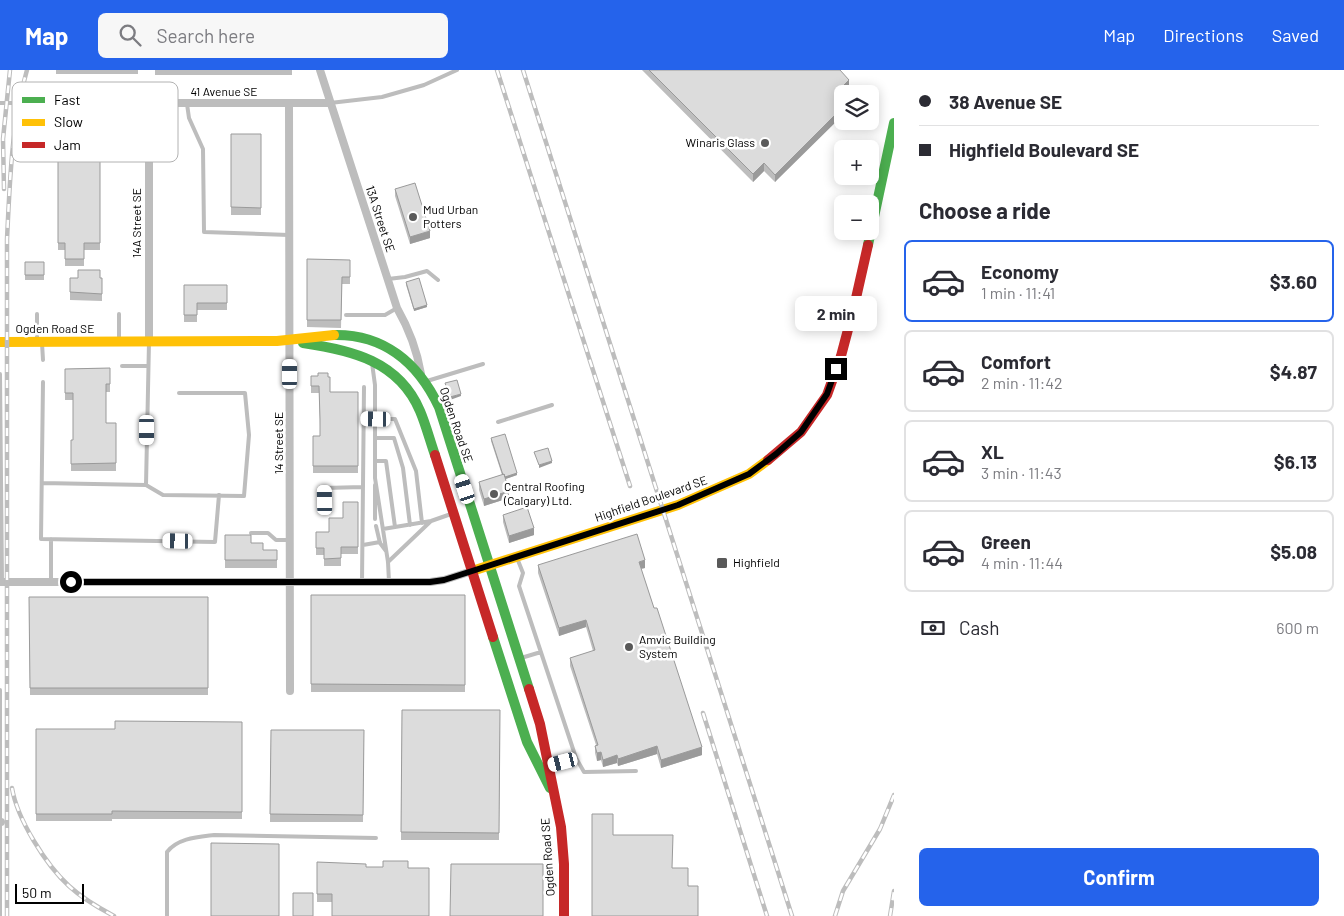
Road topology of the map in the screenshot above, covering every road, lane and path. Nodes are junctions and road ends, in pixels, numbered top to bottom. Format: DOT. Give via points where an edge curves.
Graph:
graph roads {
  1 [pos="320,70"];
  2 [pos="457,70"];
  3 [pos="330,103"];
  4 [pos="178,104"];
  5 [pos="187,104"];
  6 [pos="289,104"];
  7 [pos="894,123"];
  8 [pos="149,162"];
  9 [pos="289,235"];
  10 [pos="388,279"];
  11 [pos="438,280"];
  12 [pos="397,308"];
  13 [pos="37,314"];
  14 [pos="119,314"];
  15 [pos="346,315"];
  16 [pos="290,341"];
  17 [pos="0,342"];
  18 [pos="40,342"];
  19 [pos="119,342"];
  20 [pos="148,342"];
  21 [pos="43,360"];
  22 [pos="372,360"];
  23 [pos="482,364"];
  24 [pos="122,366"];
  25 [pos="148,366"];
  26 [pos="0,374"];
  27 [pos="424,378"];
  28 [pos="42,382"];
  29 [pos="364,387"];
  30 [pos="179,393"];
  31 [pos="552,405"];
  32 [pos="364,419"];
  33 [pos="376,419"];
  34 [pos="498,422"];
  35 [pos="376,438"];
  36 [pos="376,461"];
  37 [pos="363,478"];
  38 [pos="375,478"];
  39 [pos="42,483"];
  40 [pos="146,485"];
  41 [pos="363,487"];
  42 [pos="219,496"];
  43 [pos="325,512"];
  44 [pos="454,514"];
  45 [pos="375,519"];
  46 [pos="431,521"];
  47 [pos="422,523"];
  48 [pos="410,525"];
  49 [pos="376,526"];
  50 [pos="395,527"];
  51 [pos="383,529"];
  52 [pos="251,533"];
  53 [pos="51,539"];
  54 [pos="290,540"];
  55 [pos="380,542"];
  56 [pos="385,542"];
  57 [pos="363,545"];
  58 [pos="387,554"];
  59 [pos="517,556"];
  60 [pos="388,562"];
  61 [pos="489,564"];
  62 [pos="472,571"];
  63 [pos="1,582"];
  64 [pos="51,582"];
  65 [pos="290,582"];
  66 [pos="362,582"];
  67 [pos="389,582"];
  68 [pos="541,652"];
  69 [pos="519,659"];
  70 [pos="0,690"];
  71 [pos="290,691"];
  72 [pos="576,758"];
  73 [pos="550,765"];
  74 [pos="636,771"];
  75 [pos="554,797"];
  76 [pos="0,822"];
  77 [pos="376,838"];
  78 [pos="0,916"];
  79 [pos="167,916"];
  80 [pos="564,916"];
  1 -- 3 [label="street, 13A Street SE"];
  2 -- 3 [label="lane" via="424,85 382,97"];
  3 -- 6 [label="street, 41 Avenue SE"];
  3 -- 10 [label="street, 13A Street SE"];
  4 -- 5 [label="street, 41 Avenue SE"];
  5 -- 6 [label="street, 41 Avenue SE"];
  5 -- 9 [label="lane" via="189,118 203,149 204,232"];
  6 -- 9 [label="street, 14 Street SE"];
  7 -- 59 [label="street, Highfield Boulevard SE" via="841,356 827,394 801,432 749,474 720,488 678,505"];
  8 -- 20 [label="street, 14A Street SE"];
  9 -- 16 [label="street, 14 Street SE"];
  10 -- 11 [label="lane" via="427,271"];
  10 -- 12 [label="street, 13A Street SE"];
  12 -- 15 [label="lane" via="385,315"];
  12 -- 27 [label="street, 13A Street SE"];
  13 -- 18 [label="lane"];
  14 -- 19 [label="lane"];
  16 -- 20 [label="street, Ogden Road SE"];
  16 -- 22 [label="street, Ogden Road SE" via="329,346 359,353"];
  16 -- 27 [label="street, Ogden Road SE" via="333,335 362,337 386,345 406,359"];
  16 -- 54 [label="street, 14 Street SE"];
  17 -- 18 [label="street, Ogden Road SE"];
  18 -- 19 [label="street, Ogden Road SE"];
  18 -- 21 [label="lane"];
  19 -- 20 [label="street, Ogden Road SE"];
  20 -- 25 [label="lane"];
  22 -- 33 [label="lane"];
  22 -- 44 [label="street, Ogden Road SE" via="385,367 402,384 420,410"];
  23 -- 27 [label="lane"];
  24 -- 25 [label="lane"];
  25 -- 40 [label="lane"];
  26 -- 63 [label="lane"];
  27 -- 61 [label="street, Ogden Road SE" via="439,407"];
  28 -- 39 [label="lane"];
  29 -- 32 [label="lane"];
  30 -- 42 [label="lane" via="245,393 249,435 244,496"];
  31 -- 34 [label="lane"];
  32 -- 33 [label="lane"];
  32 -- 37 [label="lane"];
  33 -- 35 [label="lane"];
  33 -- 47 [label="lane" via="395,419 416,471"];
  35 -- 36 [label="lane"];
  35 -- 48 [label="lane" via="394,438 403,468"];
  36 -- 38 [label="lane"];
  36 -- 50 [label="lane" via="386,461"];
  37 -- 38 [label="lane"];
  37 -- 41 [label="lane"];
  38 -- 45 [label="lane"];
  38 -- 51 [label="lane"];
  39 -- 40 [label="lane"];
  39 -- 53 [label="lane" via="42,539"];
  40 -- 42 [label="lane" via="162,494"];
  41 -- 43 [label="lane" via="324,488"];
  41 -- 57 [label="lane"];
  42 -- 53 [label="lane" via="215,542"];
  44 -- 46 [label="lane"];
  44 -- 62 [label="street, Ogden Road SE"];
  46 -- 47 [label="lane"];
  46 -- 60 [label="lane"];
  47 -- 48 [label="lane"];
  48 -- 50 [label="lane"];
  49 -- 55 [label="lane"];
  50 -- 51 [label="lane"];
  51 -- 56 [label="lane"];
  52 -- 54 [label="lane" via="268,533 276,540"];
  53 -- 64 [label="lane"];
  54 -- 65 [label="street, 14 Street SE"];
  55 -- 56 [label="lane"];
  55 -- 57 [label="lane"];
  55 -- 58 [label="lane"];
  56 -- 58 [label="lane"];
  57 -- 66 [label="lane"];
  58 -- 60 [label="lane"];
  59 -- 61 [label="street, Highfield Boulevard SE"];
  59 -- 68 [label="lane" via="523,573 519,586"];
  60 -- 67 [label="lane"];
  61 -- 62 [label="street, Highfield Boulevard SE"];
  61 -- 69 [label="street, Ogden Road SE"];
  62 -- 67 [label="street" via="430,582"];
  62 -- 75 [label="street, Ogden Road SE" via="527,742"];
  63 -- 64 [label="street"];
  64 -- 65 [label="street"];
  65 -- 66 [label="street"];
  65 -- 71 [label="street, 14 Street SE"];
  66 -- 67 [label="street"];
  68 -- 69 [label="lane"];
  68 -- 72 [label="lane"];
  69 -- 73 [label="street, Ogden Road SE"];
  70 -- 76 [label="lane"];
  72 -- 73 [label="lane"];
  72 -- 74 [label="lane" via="584,772"];
  73 -- 75 [label="street, Ogden Road SE"];
  75 -- 80 [label="street, Ogden Road SE" via="561,827"];
  76 -- 78 [label="lane"];
  77 -- 79 [label="lane" via="214,835 180,841 167,852"];
}
